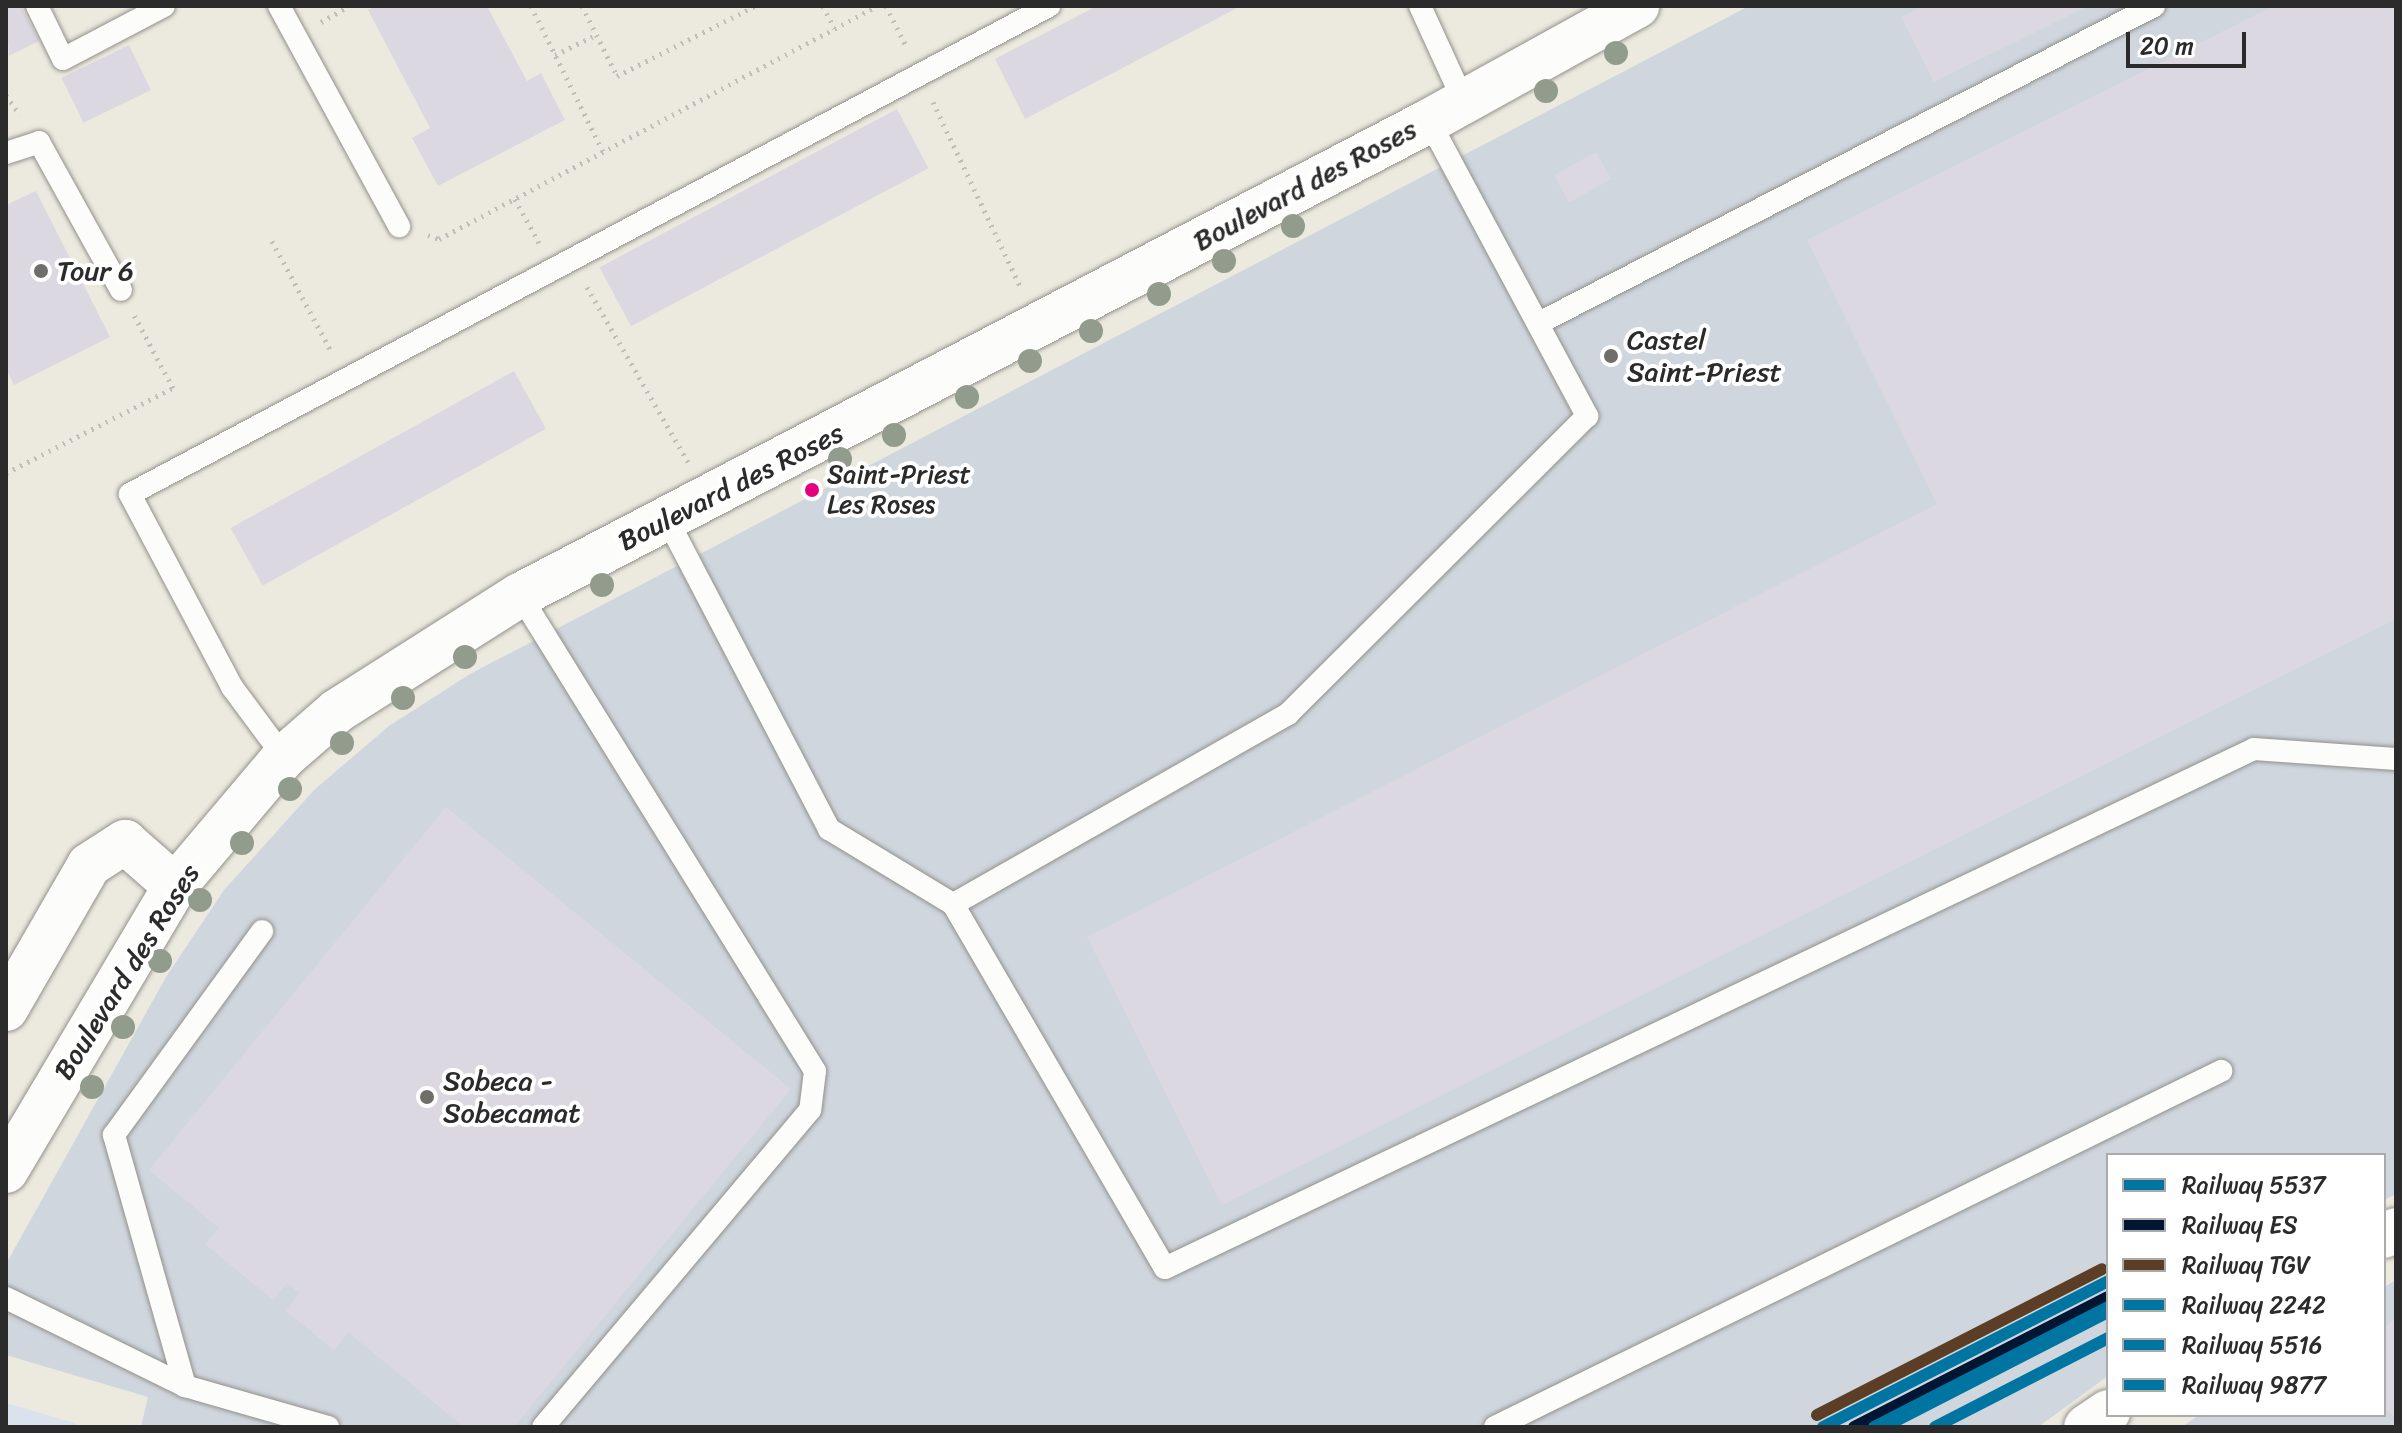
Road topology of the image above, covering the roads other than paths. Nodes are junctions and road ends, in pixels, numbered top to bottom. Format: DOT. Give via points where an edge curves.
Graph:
graph roads {
  1 [pos="37,6"];
  2 [pos="164,6"];
  3 [pos="279,6"];
  4 [pos="1049,6"];
  5 [pos="1420,6"];
  6 [pos="1637,6"];
  7 [pos="2154,6"];
  8 [pos="1446,111"];
  9 [pos="6,153"];
  10 [pos="399,226"];
  11 [pos="121,290"];
  12 [pos="1539,323"];
  13 [pos="668,521"];
  14 [pos="520,595"];
  15 [pos="284,757"];
  16 [pos="2396,759"];
  17 [pos="175,886"];
  18 [pos="953,904"];
  19 [pos="262,931"];
  20 [pos="6,1009"];
  21 [pos="2221,1071"];
  22 [pos="6,1171"];
  23 [pos="6,1298"];
  24 [pos="185,1386"];
  25 [pos="2106,1413"];
  26 [pos="328,1427"];
  27 [pos="543,1427"];
  28 [pos="1495,1427"];
  29 [pos="2086,1427"];
  1 -- 2 [label="lane" via="63,59"];
  3 -- 10 [label="lane"];
  4 -- 15 [label="lane" via="130,494 232,687"];
  5 -- 8 [label="lane"];
  6 -- 8 [label="street, Boulevard des Roses"];
  7 -- 12 [label="lane"];
  8 -- 12 [label="lane"];
  8 -- 13 [label="street, Boulevard des Roses"];
  9 -- 11 [label="lane" via="39,142"];
  12 -- 18 [label="lane" via="1587,416 1288,714"];
  13 -- 14 [label="street, Boulevard des Roses"];
  13 -- 18 [label="lane" via="829,829"];
  14 -- 15 [label="street, Boulevard des Roses" via="395,670"];
  14 -- 27 [label="lane" via="815,1071 810,1110"];
  15 -- 17 [label="street, Boulevard des Roses"];
  16 -- 18 [label="lane" via="2254,749 1165,1268"];
  17 -- 20 [label="street" via="125,842 89,865"];
  17 -- 22 [label="street, Boulevard des Roses"];
  19 -- 24 [label="lane" via="114,1135"];
  21 -- 28 [label="lane"];
  23 -- 24 [label="lane"];
  24 -- 26 [label="lane"];
  25 -- 29 [label="street"];
}
